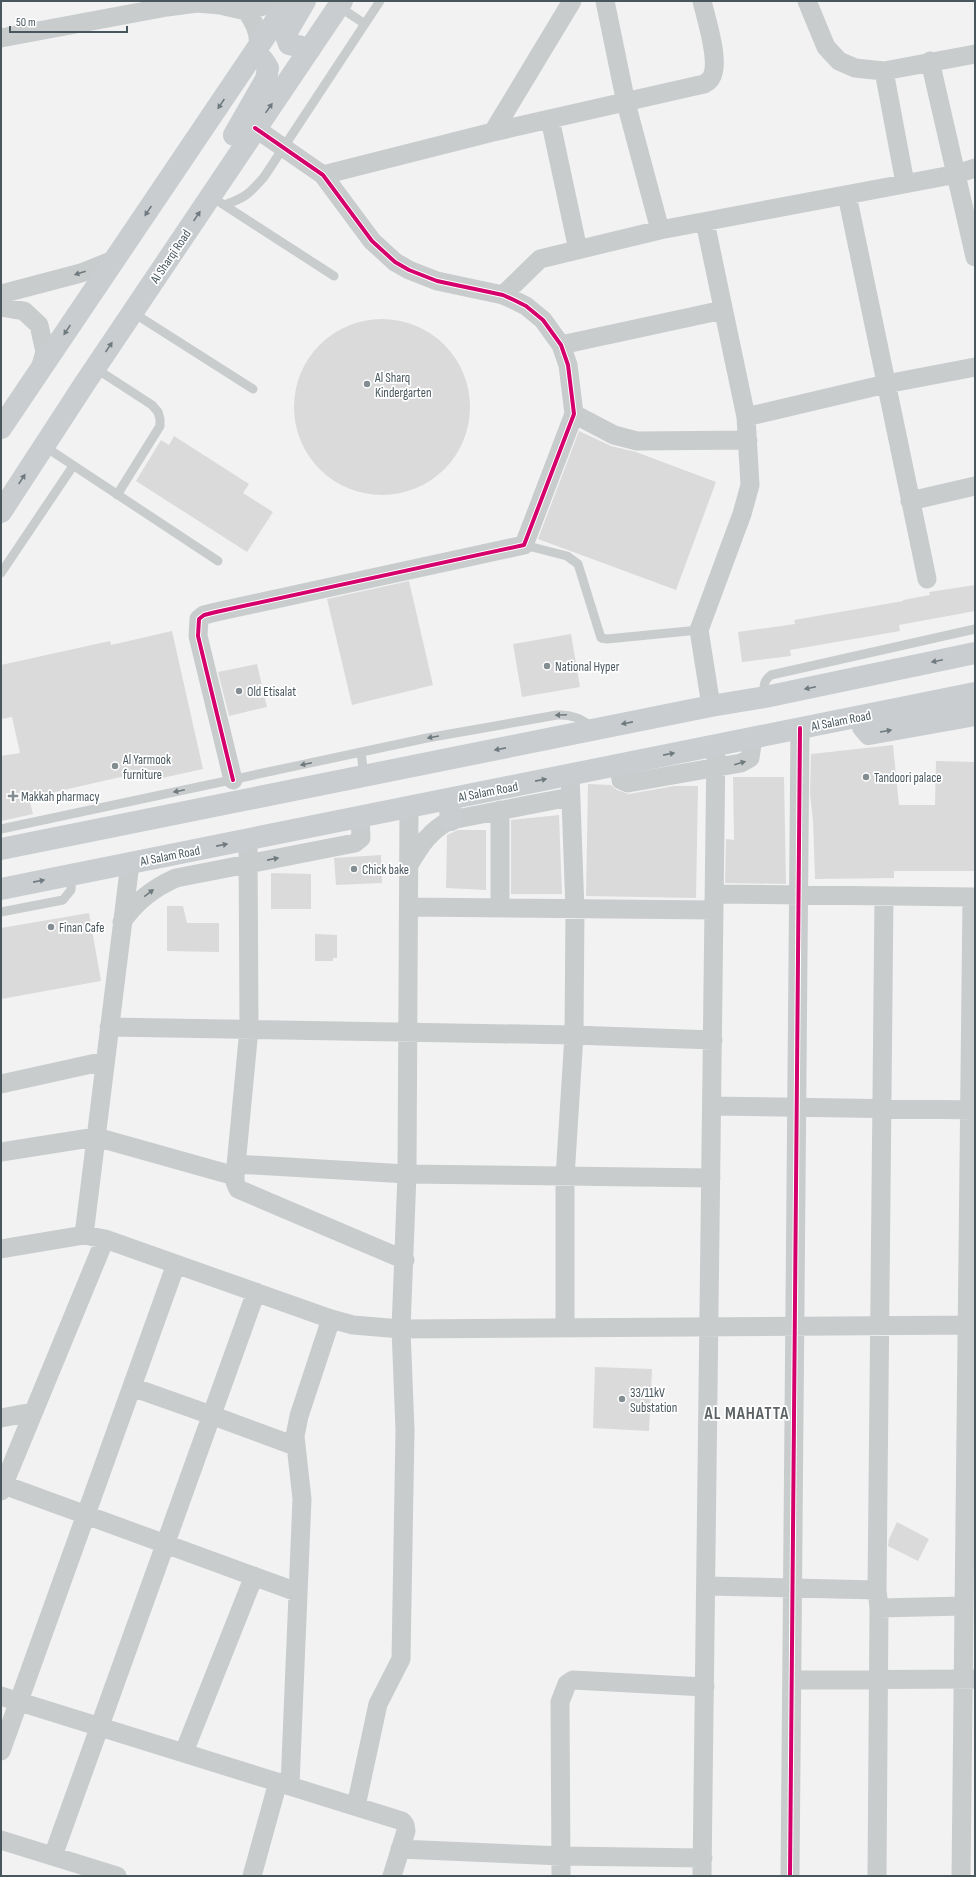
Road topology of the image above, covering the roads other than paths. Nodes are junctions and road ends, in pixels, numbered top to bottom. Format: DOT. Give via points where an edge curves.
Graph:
graph roads {
  1 [pos="281,1"];
  2 [pos="288,1"];
  3 [pos="305,1"];
  4 [pos="380,1"];
  5 [pos="572,1"];
  6 [pos="605,1"];
  7 [pos="702,1"];
  8 [pos="807,1"];
  9 [pos="167,4"];
  10 [pos="340,4"];
  11 [pos="246,11"];
  12 [pos="365,24"];
  13 [pos="1,38"];
  14 [pos="310,49"];
  15 [pos="255,52"];
  16 [pos="975,54"];
  17 [pos="930,61"];
  18 [pos="884,70"];
  19 [pos="626,103"];
  20 [pos="550,119"];
  21 [pos="255,128"];
  22 [pos="494,132"];
  23 [pos="284,148"];
  24 [pos="975,168"];
  25 [pos="323,174"];
  26 [pos="957,174"];
  27 [pos="224,175"];
  28 [pos="905,184"];
  29 [pos="847,195"];
  30 [pos="217,200"];
  31 [pos="705,222"];
  32 [pos="660,230"];
  33 [pos="578,250"];
  34 [pos="975,258"];
  35 [pos="116,259"];
  36 [pos="334,276"];
  37 [pos="1,294"];
  38 [pos="503,295"];
  39 [pos="1,307"];
  40 [pos="723,310"];
  41 [pos="132,312"];
  42 [pos="561,345"];
  43 [pos="975,367"];
  44 [pos="95,368"];
  45 [pos="40,369"];
  46 [pos="886,384"];
  47 [pos="253,389"];
  48 [pos="574,414"];
  49 [pos="746,417"];
  50 [pos="1,428"];
  51 [pos="748,440"];
  52 [pos="44,446"];
  53 [pos="73,466"];
  54 [pos="975,486"];
  55 [pos="117,495"];
  56 [pos="910,501"];
  57 [pos="1,512"];
  58 [pos="524,545"];
  59 [pos="218,561"];
  60 [pos="1,573"];
  61 [pos="927,579"];
  62 [pos="975,629"];
  63 [pos="699,630"];
  64 [pos="975,653"];
  65 [pos="975,692"];
  66 [pos="766,697"];
  67 [pos="711,706"];
  68 [pos="975,715"];
  69 [pos="860,716"];
  70 [pos="800,728"];
  71 [pos="532,731"];
  72 [pos="753,737"];
  73 [pos="716,745"];
  74 [pos="362,752"];
  75 [pos="618,764"];
  76 [pos="715,768"];
  77 [pos="570,774"];
  78 [pos="364,776"];
  79 [pos="236,790"];
  80 [pos="449,798"];
  81 [pos="570,798"];
  82 [pos="409,807"];
  83 [pos="500,810"];
  84 [pos="360,816"];
  85 [pos="451,820"];
  86 [pos="1,829"];
  87 [pos="50,829"];
  88 [pos="248,839"];
  89 [pos="1,849"];
  90 [pos="130,863"];
  91 [pos="247,864"];
  92 [pos="409,865"];
  93 [pos="72,875"];
  94 [pos="1,889"];
  95 [pos="798,895"];
  96 [pos="884,896"];
  97 [pos="973,897"];
  98 [pos="714,902"];
  99 [pos="409,907"];
  100 [pos="500,908"];
  101 [pos="575,910"];
  102 [pos="1,912"];
  103 [pos="122,922"];
  104 [pos="109,1028"];
  105 [pos="249,1029"];
  106 [pos="409,1033"];
  107 [pos="574,1035"];
  108 [pos="712,1040"];
  109 [pos="105,1061"];
  110 [pos="1,1084"];
  111 [pos="712,1106"];
  112 [pos="796,1107"];
  113 [pos="883,1109"];
  114 [pos="972,1110"];
  115 [pos="96,1137"];
  116 [pos="1,1152"];
  117 [pos="236,1170"];
  118 [pos="407,1174"];
  119 [pos="565,1177"];
  120 [pos="711,1178"];
  121 [pos="84,1235"];
  122 [pos="105,1239"];
  123 [pos="1,1249"];
  124 [pos="405,1260"];
  125 [pos="176,1264"];
  126 [pos="256,1292"];
  127 [pos="331,1319"];
  128 [pos="794,1326"];
  129 [pos="881,1326"];
  130 [pos="971,1326"];
  131 [pos="709,1327"];
  132 [pos="565,1328"];
  133 [pos="401,1329"];
  134 [pos="132,1387"];
  135 [pos="33,1412"];
  136 [pos="211,1415"];
  137 [pos="1,1418"];
  138 [pos="295,1446"];
  139 [pos="970,1468"];
  140 [pos="2,1488"];
  141 [pos="86,1515"];
  142 [pos="165,1544"];
  143 [pos="254,1576"];
  144 [pos="706,1586"];
  145 [pos="793,1588"];
  146 [pos="297,1592"];
  147 [pos="878,1599"];
  148 [pos="968,1599"];
  149 [pos="792,1680"];
  150 [pos="878,1680"];
  151 [pos="969,1680"];
  152 [pos="705,1687"];
  153 [pos="9,1699"];
  154 [pos="100,1725"];
  155 [pos="1,1751"];
  156 [pos="184,1752"];
  157 [pos="284,1783"];
  158 [pos="356,1806"];
  159 [pos="1,1840"];
  160 [pos="400,1849"];
  161 [pos="53,1856"];
  162 [pos="562,1856"];
  163 [pos="702,1867"];
  164 [pos="117,1876"];
  165 [pos="252,1876"];
  166 [pos="392,1876"];
  167 [pos="561,1876"];
  168 [pos="790,1876"];
  169 [pos="877,1876"];
  170 [pos="961,1876"];
  1 -- 11 [label="street"];
  2 -- 15 [label="main road"];
  3 -- 14 [label="main road" via="286,36 289,44"];
  4 -- 12 [label="lane"];
  5 -- 22 [label="street"];
  6 -- 19 [label="street"];
  7 -- 19 [label="street" via="715,57 715,68 711,78 704,84"];
  8 -- 18 [label="street" via="826,47 839,61 855,68"];
  9 -- 11 [label="street" via="198,3"];
  9 -- 13 [label="street"];
  10 -- 12 [label="lane"];
  10 -- 14 [label="main road, Al Sharqi Road"];
  11 -- 15 [label="street" via="259,38"];
  12 -- 23 [label="lane"];
  21 -- 14 [label="main road, Al Sharqi Road, one-way"];
  15 -- 27 [label="main road" via="268,68 266,79 234,135"];
  15 -- 35 [label="main road, one-way"];
  16 -- 17 [label="street"];
  17 -- 18 [label="street"];
  17 -- 26 [label="street"];
  18 -- 28 [label="street"];
  19 -- 20 [label="street"];
  19 -- 32 [label="street"];
  20 -- 22 [label="street"];
  20 -- 33 [label="street"];
  21 -- 23 [label="street"];
  21 -- 27 [label="main road, Al Sharqi Road"];
  22 -- 25 [label="street"];
  23 -- 25 [label="street"];
  23 -- 30 [label="lane" via="264,177 242,199"];
  24 -- 26 [label="street"];
  25 -- 38 [label="street" via="372,241 395,262 437,281"];
  26 -- 28 [label="street"];
  26 -- 34 [label="street"];
  27 -- 30 [label="main road, Al Sharqi Road"];
  28 -- 29 [label="street"];
  29 -- 31 [label="street"];
  29 -- 46 [label="street"];
  30 -- 36 [label="lane"];
  41 -- 30 [label="main road, Al Sharqi Road, one-way"];
  31 -- 32 [label="street"];
  31 -- 40 [label="street"];
  32 -- 33 [label="street"];
  33 -- 38 [label="street" via="540,259"];
  35 -- 37 [label="street, one-way" via="81,273"];
  35 -- 45 [label="main road, one-way"];
  38 -- 42 [label="street" via="526,306 543,320"];
  39 -- 45 [label="street" via="24,311 39,325 45,352"];
  40 -- 42 [label="street"];
  40 -- 49 [label="street"];
  44 -- 41 [label="main road, Al Sharqi Road, one-way"];
  41 -- 47 [label="lane"];
  42 -- 48 [label="street" via="568,365"];
  43 -- 46 [label="street"];
  44 -- 52 [label="main road, Al Sharqi Road"];
  44 -- 55 [label="lane" via="152,404 160,419 160,426"];
  45 -- 50 [label="main road"];
  46 -- 49 [label="street"];
  46 -- 56 [label="street"];
  48 -- 51 [label="street" via="614,435 637,441"];
  48 -- 58 [label="street"];
  49 -- 51 [label="street"];
  51 -- 63 [label="street" via="750,484 747,500"];
  52 -- 53 [label="lane"];
  57 -- 52 [label="main road, Al Sharqi Road, one-way"];
  53 -- 55 [label="lane"];
  53 -- 60 [label="lane"];
  54 -- 56 [label="street"];
  55 -- 59 [label="lane"];
  56 -- 61 [label="street"];
  58 -- 63 [label="lane" via="566,556 578,564 601,638"];
  58 -- 79 [label="street" via="216,612 199,619 198,636"];
  62 -- 66 [label="lane" via="771,675 765,679 763,685"];
  63 -- 67 [label="street"];
  64 -- 66 [label="main road, one-way"];
  65 -- 69 [label="main road, Al Salam Road"];
  66 -- 67 [label="main road"];
  67 -- 71 [label="main road, one-way" via="596,729"];
  69 -- 68 [label="main road, one-way" via="863,727 869,734"];
  69 -- 70 [label="main road, Al Salam Road"];
  70 -- 72 [label="main road, Al Salam Road"];
  70 -- 95 [label="street"];
  71 -- 74 [label="lane, one-way"];
  71 -- 78 [label="main road, one-way"];
  72 -- 73 [label="main road, Al Salam Road"];
  76 -- 72 [label="street, one-way" via="746,762 752,753"];
  75 -- 73 [label="main road, Al Salam Road, one-way"];
  73 -- 76 [label="street"];
  74 -- 78 [label="lane"];
  74 -- 79 [label="lane, one-way"];
  75 -- 76 [label="street" via="621,780 628,783"];
  75 -- 77 [label="main road, Al Salam Road"];
  76 -- 98 [label="street"];
  80 -- 77 [label="main road, Al Salam Road, one-way"];
  77 -- 81 [label="street"];
  78 -- 79 [label="main road"];
  79 -- 87 [label="main road, one-way"];
  80 -- 82 [label="main road, Al Salam Road"];
  80 -- 85 [label="main road"];
  81 -- 83 [label="street"];
  81 -- 101 [label="street"];
  82 -- 84 [label="main road, Al Salam Road"];
  82 -- 92 [label="street"];
  83 -- 85 [label="street"];
  83 -- 100 [label="street"];
  84 -- 88 [label="main road, Al Salam Road"];
  91 -- 84 [label="street, one-way" via="355,843 361,838"];
  85 -- 92 [label="street" via="428,836"];
  86 -- 87 [label="lane"];
  87 -- 89 [label="main road"];
  90 -- 88 [label="main road, Al Salam Road, one-way"];
  88 -- 91 [label="street"];
  90 -- 93 [label="main road, Al Salam Road"];
  90 -- 103 [label="street"];
  103 -- 91 [label="street, one-way" via="140,900 163,884 176,878"];
  91 -- 105 [label="street"];
  92 -- 99 [label="street"];
  94 -- 93 [label="main road, Al Salam Road, one-way"];
  93 -- 102 [label="lane" via="71,890 63,900"];
  95 -- 96 [label="street"];
  95 -- 98 [label="street"];
  95 -- 112 [label="street"];
  96 -- 97 [label="street"];
  96 -- 113 [label="street"];
  97 -- 114 [label="street"];
  98 -- 101 [label="street"];
  98 -- 108 [label="street"];
  99 -- 100 [label="street"];
  99 -- 106 [label="street"];
  100 -- 101 [label="street"];
  101 -- 107 [label="street"];
  103 -- 104 [label="street"];
  104 -- 105 [label="street"];
  104 -- 109 [label="street"];
  105 -- 106 [label="street"];
  105 -- 117 [label="street"];
  106 -- 107 [label="street"];
  106 -- 118 [label="street"];
  107 -- 108 [label="street"];
  107 -- 119 [label="street"];
  108 -- 111 [label="street"];
  109 -- 110 [label="street"];
  109 -- 115 [label="street"];
  111 -- 112 [label="street"];
  111 -- 120 [label="street"];
  112 -- 113 [label="street"];
  112 -- 128 [label="street"];
  113 -- 114 [label="street"];
  113 -- 129 [label="street"];
  114 -- 130 [label="street"];
  115 -- 116 [label="street"];
  115 -- 117 [label="street"];
  115 -- 121 [label="street"];
  117 -- 118 [label="street"];
  117 -- 124 [label="street" via="235,1182 238,1189"];
  118 -- 119 [label="street"];
  118 -- 124 [label="street"];
  119 -- 120 [label="street"];
  119 -- 132 [label="street"];
  120 -- 131 [label="street"];
  121 -- 122 [label="street"];
  121 -- 123 [label="street"];
  122 -- 125 [label="street"];
  122 -- 135 [label="street"];
  124 -- 133 [label="street"];
  125 -- 126 [label="street"];
  125 -- 134 [label="street"];
  126 -- 127 [label="street"];
  126 -- 136 [label="street"];
  127 -- 133 [label="street" via="353,1326"];
  127 -- 138 [label="street" via="296,1426"];
  128 -- 129 [label="street"];
  128 -- 131 [label="street"];
  128 -- 145 [label="street"];
  129 -- 130 [label="street"];
  129 -- 147 [label="street"];
  130 -- 139 [label="street"];
  131 -- 132 [label="street"];
  131 -- 144 [label="street"];
  132 -- 133 [label="street"];
  133 -- 158 [label="street" via="406,1430 401,1659 378,1704"];
  134 -- 136 [label="street"];
  134 -- 141 [label="street"];
  135 -- 137 [label="street"];
  135 -- 140 [label="street"];
  136 -- 138 [label="street"];
  136 -- 142 [label="street"];
  138 -- 146 [label="street" via="302,1499"];
  139 -- 148 [label="street"];
  140 -- 141 [label="street"];
  141 -- 142 [label="street"];
  141 -- 153 [label="street"];
  142 -- 143 [label="street"];
  142 -- 154 [label="street"];
  143 -- 146 [label="street"];
  143 -- 156 [label="street"];
  144 -- 145 [label="street"];
  144 -- 152 [label="street"];
  145 -- 147 [label="street"];
  145 -- 149 [label="street"];
  146 -- 157 [label="street"];
  147 -- 148 [label="street"];
  147 -- 150 [label="street"];
  148 -- 151 [label="street"];
  149 -- 150 [label="street"];
  149 -- 168 [label="street"];
  150 -- 151 [label="street"];
  150 -- 169 [label="street"];
  151 -- 170 [label="street"];
  152 -- 162 [label="street" via="572,1680 567,1684 560,1702"];
  152 -- 163 [label="street"];
  153 -- 154 [label="street"];
  153 -- 155 [label="street"];
  154 -- 156 [label="street"];
  154 -- 161 [label="street"];
  156 -- 157 [label="street"];
  157 -- 158 [label="street"];
  157 -- 165 [label="street"];
  158 -- 160 [label="street" via="402,1821 406,1831"];
  159 -- 161 [label="street"];
  160 -- 162 [label="street"];
  160 -- 166 [label="street"];
  161 -- 164 [label="street"];
  162 -- 163 [label="street"];
  162 -- 167 [label="street"];
}
